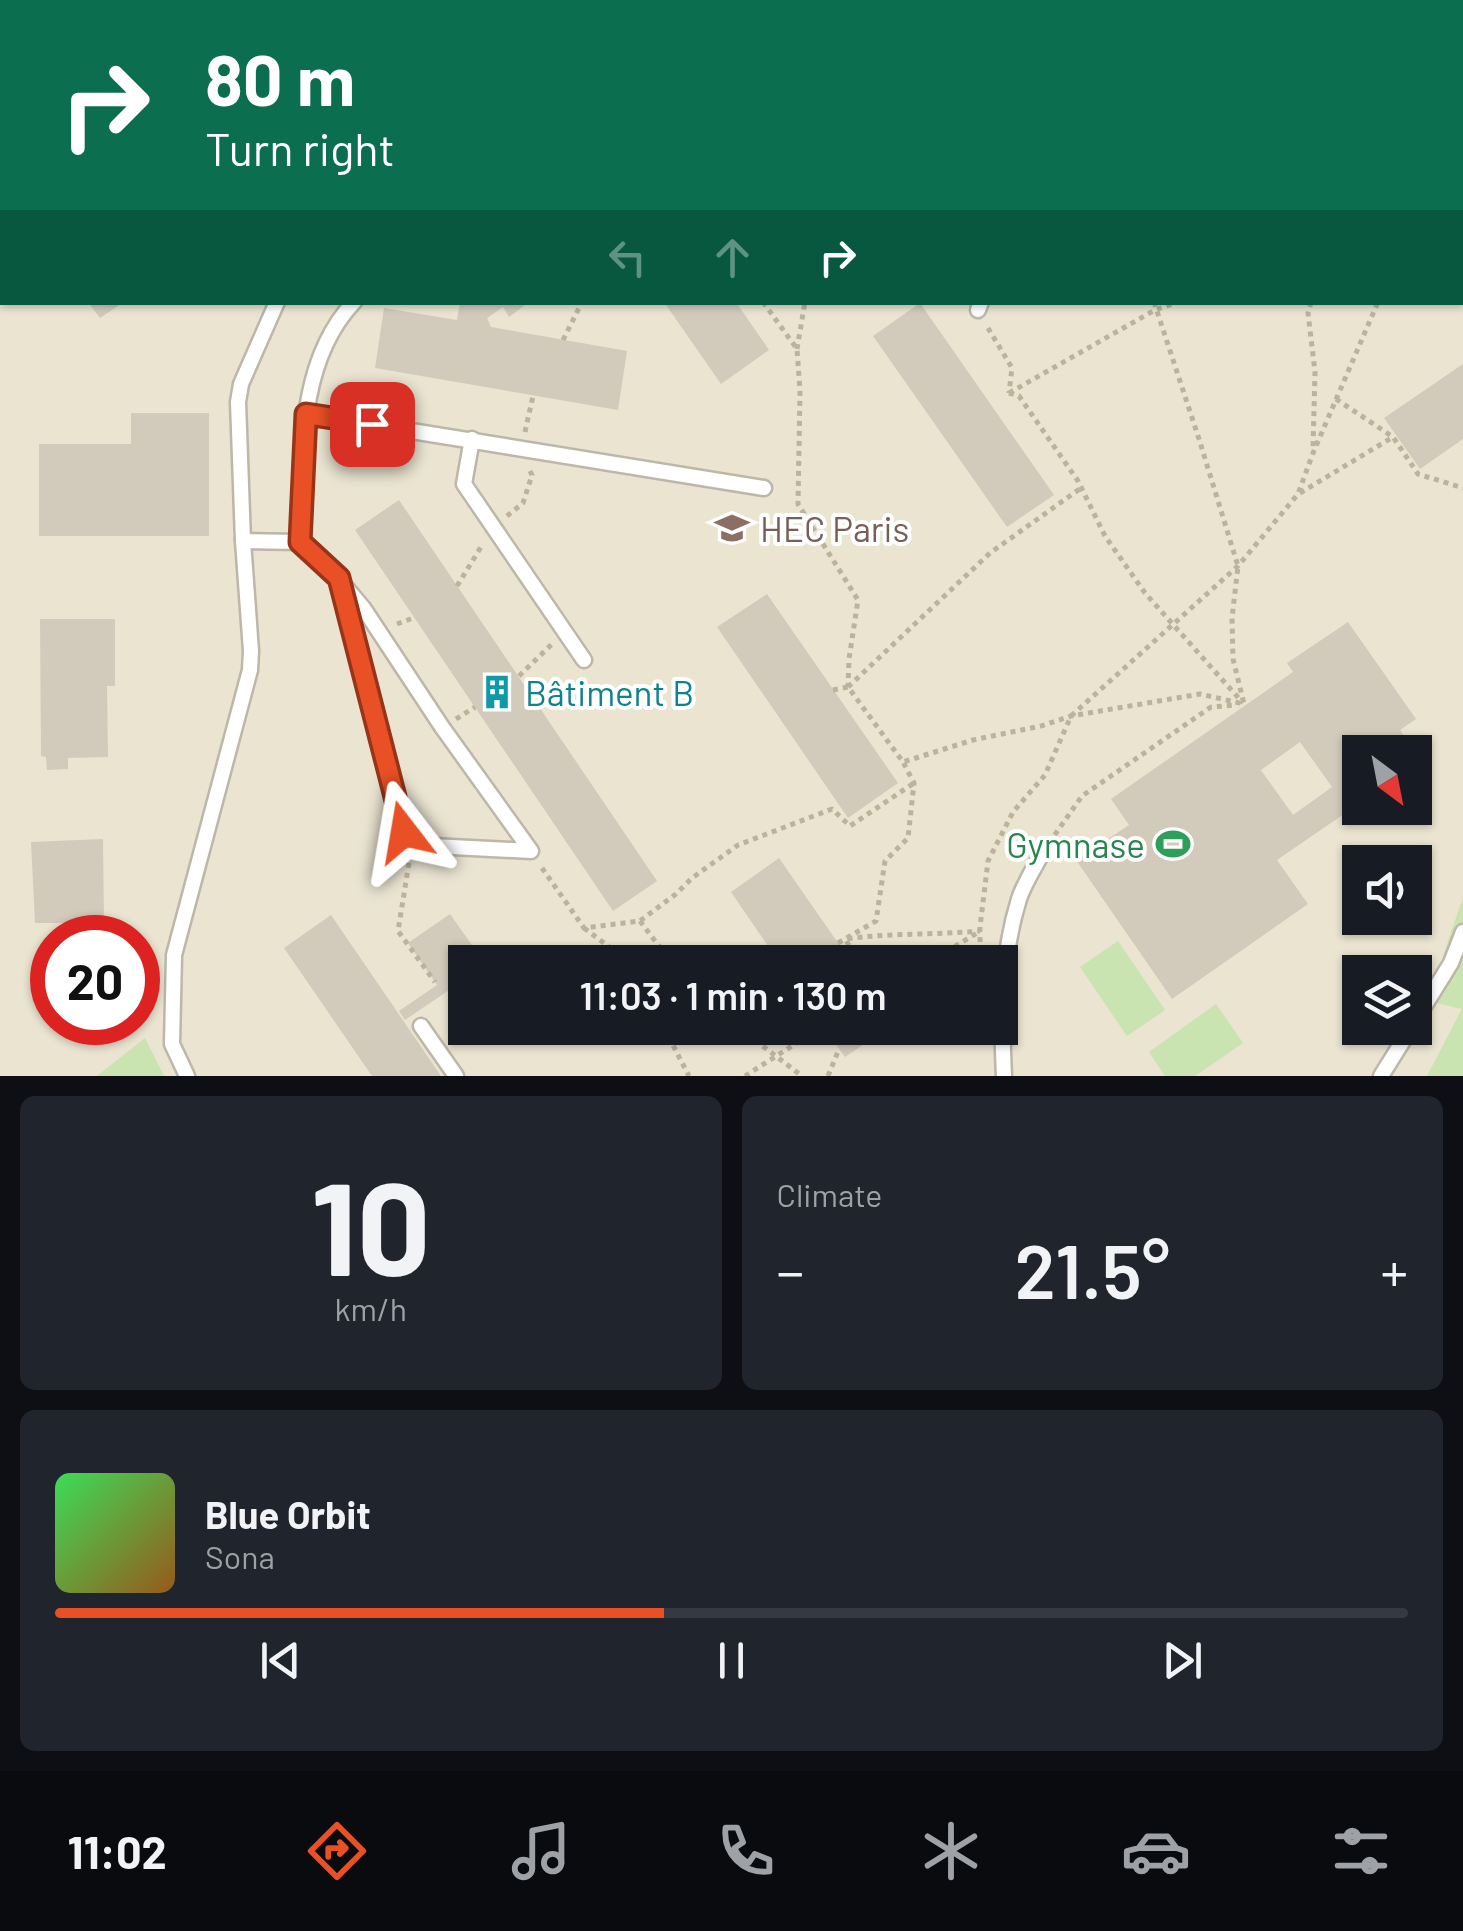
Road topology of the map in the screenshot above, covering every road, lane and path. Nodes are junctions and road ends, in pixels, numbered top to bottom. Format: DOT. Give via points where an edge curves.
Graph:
graph roads {
  1 [pos="275,305"];
  2 [pos="350,305"];
  3 [pos="581,305"];
  4 [pos="766,305"];
  5 [pos="804,305"];
  6 [pos="1309,305"];
  7 [pos="1377,305"];
  8 [pos="979,306"];
  9 [pos="1154,306"];
  10 [pos="564,340"];
  11 [pos="796,350"];
  12 [pos="1009,393"];
  13 [pos="533,396"];
  14 [pos="1336,399"];
  15 [pos="306,414"];
  16 [pos="1393,436"];
  17 [pos="472,439"];
  18 [pos="522,447"];
  19 [pos="1313,453"];
  20 [pos="764,488"];
  21 [pos="1081,488"];
  22 [pos="1463,488"];
  23 [pos="1298,494"];
  24 [pos="493,528"];
  25 [pos="243,542"];
  26 [pos="300,542"];
  27 [pos="1238,566"];
  28 [pos="339,578"];
  29 [pos="457,586"];
  30 [pos="1171,624"];
  31 [pos="565,632"];
  32 [pos="584,660"];
  33 [pos="518,676"];
  34 [pos="848,688"];
  35 [pos="834,690"];
  36 [pos="1244,704"];
  37 [pos="1071,716"];
  38 [pos="903,762"];
  39 [pos="914,783"];
  40 [pos="413,845"];
  41 [pos="531,851"];
  42 [pos="1040,857"];
  43 [pos="640,921"];
  44 [pos="584,928"];
  45 [pos="980,931"];
  46 [pos="1463,932"];
  47 [pos="845,939"];
  48 [pos="838,944"];
  49 [pos="606,945"];
  50 [pos="658,945"];
  51 [pos="849,945"];
  52 [pos="957,945"];
  53 [pos="980,945"];
  54 [pos="435,982"];
  55 [pos="1432,994"];
  56 [pos="421,1026"];
  57 [pos="673,1045"];
  58 [pos="761,1045"];
  59 [pos="794,1045"];
  60 [pos="1400,1045"];
  61 [pos="839,1048"];
  62 [pos="775,1057"];
  63 [pos="187,1076"];
  64 [pos="456,1076"];
  65 [pos="689,1076"];
  66 [pos="745,1076"];
  67 [pos="802,1076"];
  68 [pos="828,1076"];
  69 [pos="1004,1076"];
  70 [pos="1380,1076"];
  1 -- 25 [label="lane" via="238,402"];
  2 -- 15 [label="lane" via="323,351"];
  3 -- 10 [label="path"];
  4 -- 11 [label="path"];
  5 -- 11 [label="path"];
  6 -- 19 [label="path"];
  7 -- 14 [label="path"];
  8 -- 12 [label="path" via="1012,368"];
  9 -- 12 [label="path"];
  9 -- 27 [label="path"];
  11 -- 34 [label="path" via="798,504 858,600"];
  12 -- 21 [label="path" via="1019,396"];
  13 -- 18 [label="path"];
  14 -- 16 [label="path"];
  14 -- 19 [label="path"];
  15 -- 17 [label="lane"];
  15 -- 26 [label="lane"];
  16 -- 22 [label="path" via="1418,474"];
  16 -- 23 [label="path"];
  17 -- 18 [label="lane"];
  17 -- 24 [label="lane" via="464,484"];
  18 -- 20 [label="lane"];
  18 -- 24 [label="path" via="532,475 522,503"];
  19 -- 23 [label="path"];
  21 -- 30 [label="path" via="1105,536"];
  21 -- 34 [label="path" via="990,553"];
  23 -- 27 [label="path"];
  24 -- 29 [label="path"];
  24 -- 31 [label="lane"];
  25 -- 26 [label="lane"];
  25 -- 63 [label="lane" via="250,670 174,955 172,1044"];
  26 -- 28 [label="lane"];
  27 -- 30 [label="path"];
  27 -- 36 [label="path" via="1233,659"];
  28 -- 40 [label="lane" via="404,832"];
  28 -- 41 [label="lane"];
  30 -- 36 [label="path"];
  30 -- 37 [label="path"];
  31 -- 32 [label="lane"];
  31 -- 33 [label="path"];
  34 -- 35 [label="path"];
  34 -- 38 [label="path"];
  36 -- 37 [label="path" via="1200,694"];
  36 -- 42 [label="path" via="1211,707 1082,796"];
  37 -- 38 [label="path"];
  37 -- 45 [label="path" via="1045,776 1013,812 988,861"];
  38 -- 39 [label="path"];
  39 -- 43 [label="path" via="850,826 832,809 738,845"];
  39 -- 47 [label="path" via="908,838 886,861 876,921"];
  40 -- 41 [label="lane"];
  40 -- 54 [label="path" via="398,931"];
  41 -- 44 [label="path"];
  42 -- 69 [label="lane" via="1020,894 1008,938 1000,1008"];
  43 -- 44 [label="path"];
  43 -- 50 [label="path"];
  44 -- 49 [label="path"];
  45 -- 47 [label="path"];
  45 -- 52 [label="path"];
  45 -- 53 [label="path"];
  46 -- 55 [label="lane"];
  47 -- 48 [label="path"];
  47 -- 51 [label="path"];
  56 -- 64 [label="lane"];
  57 -- 65 [label="path"];
  58 -- 62 [label="path"];
  59 -- 62 [label="path"];
  60 -- 70 [label="lane"];
  61 -- 68 [label="path"];
  62 -- 66 [label="path"];
  62 -- 67 [label="path"];
}
